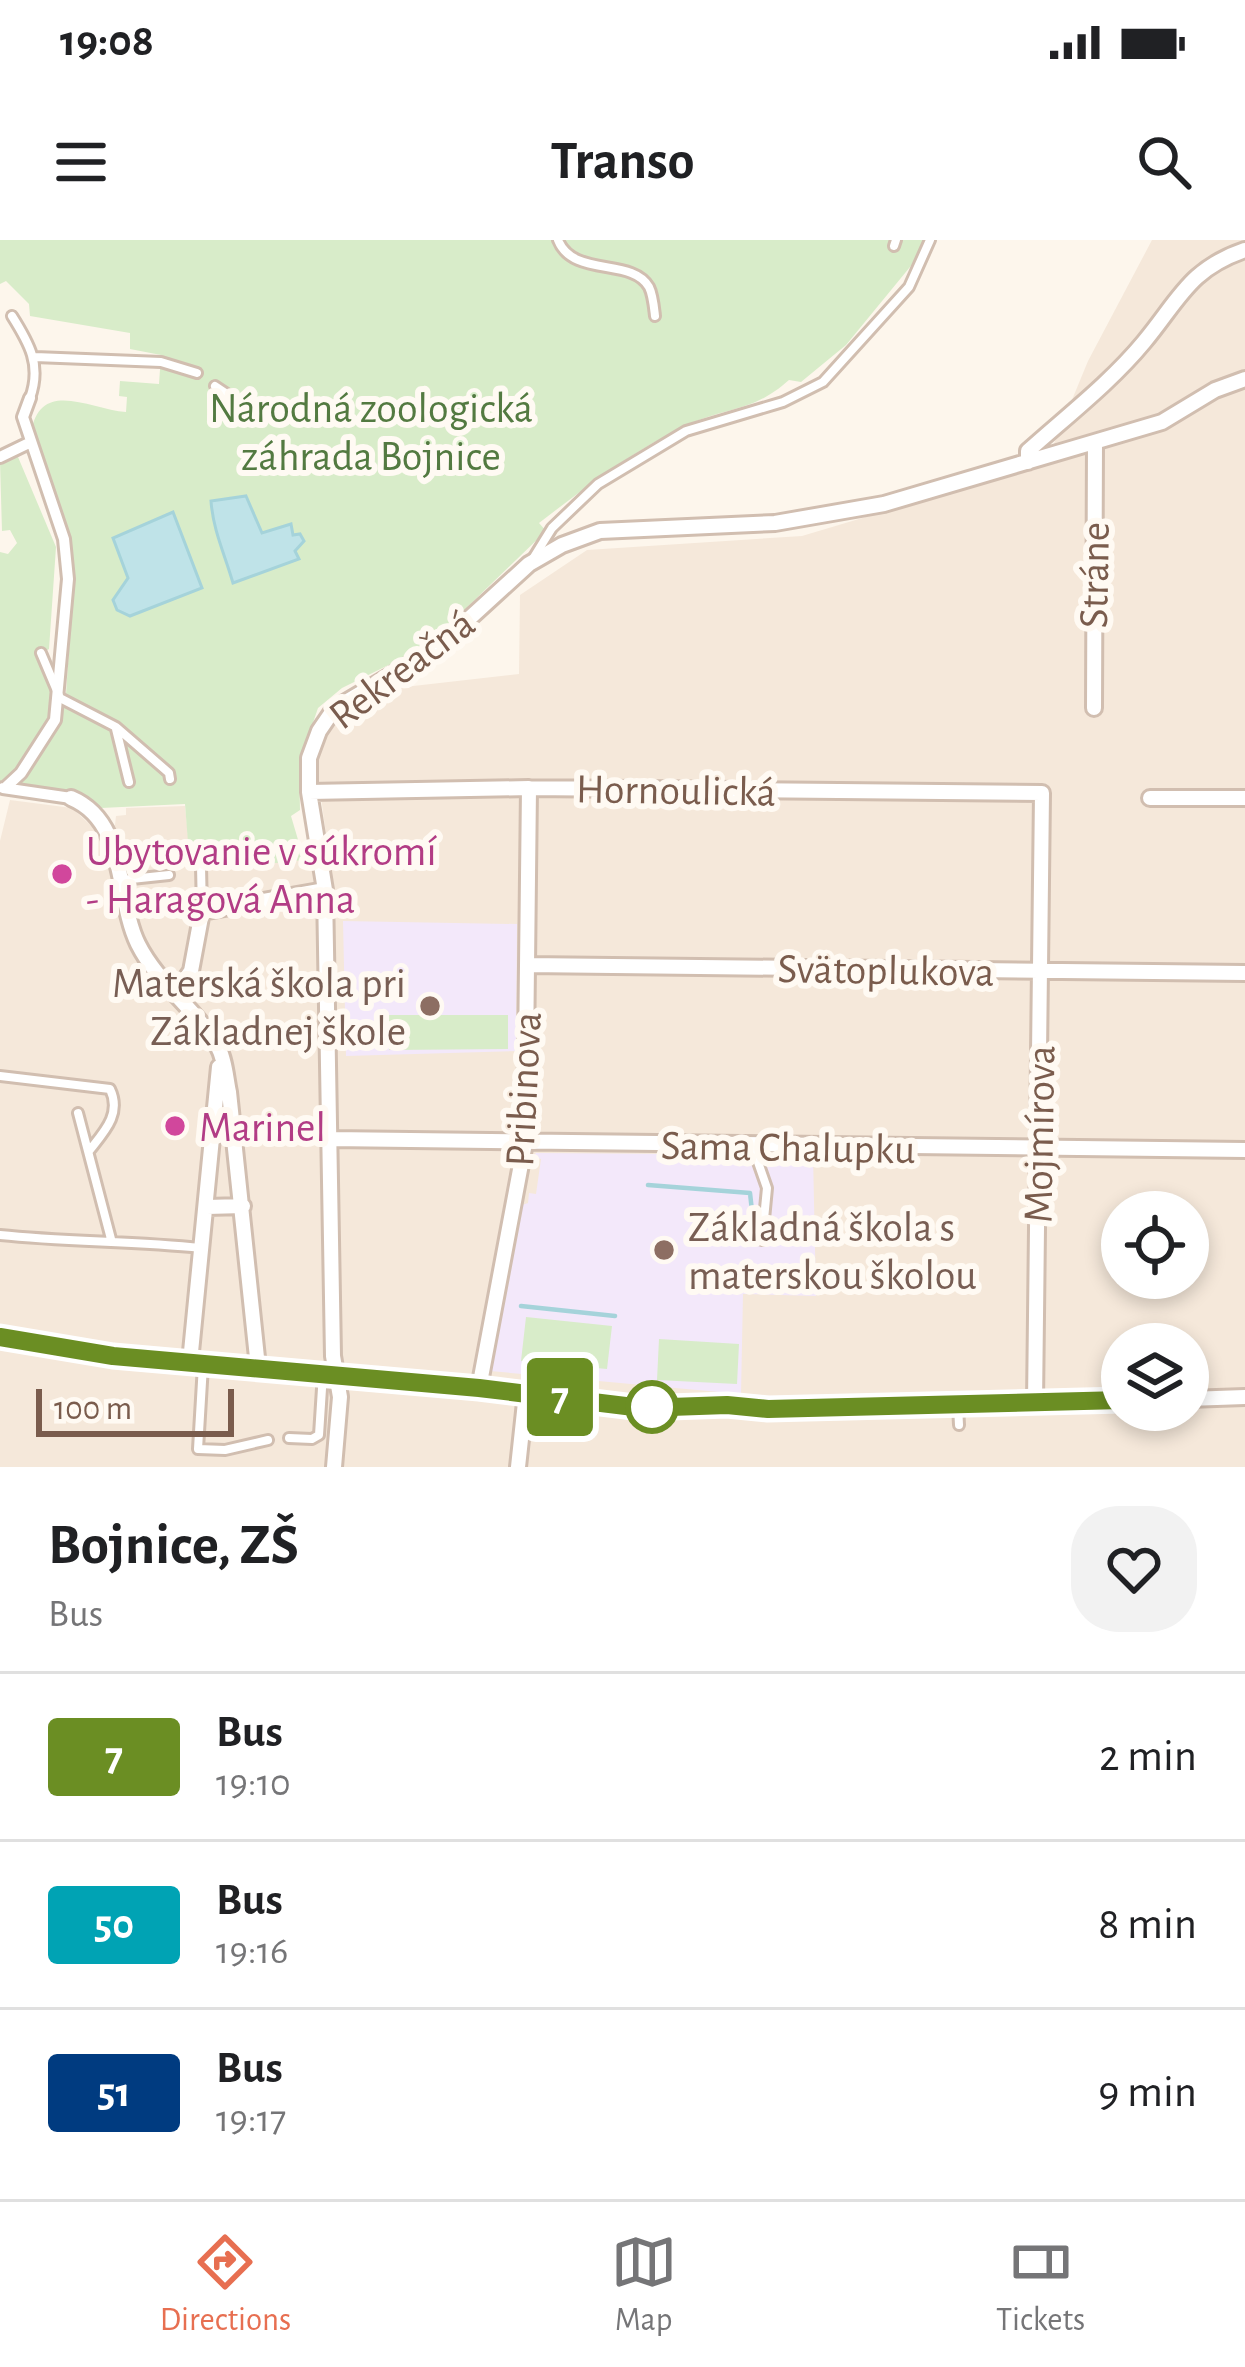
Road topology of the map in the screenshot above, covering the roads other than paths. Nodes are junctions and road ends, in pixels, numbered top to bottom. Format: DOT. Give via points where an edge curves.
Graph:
graph roads {
  1 [pos="558,240"];
  2 [pos="930,240"];
  3 [pos="1245,250"];
  4 [pos="11,316"];
  5 [pos="656,316"];
  6 [pos="35,357"];
  7 [pos="197,373"];
  8 [pos="1245,379"];
  9 [pos="215,386"];
  10 [pos="30,398"];
  11 [pos="245,406"];
  12 [pos="1095,442"];
  13 [pos="24,445"];
  14 [pos="0,457"];
  15 [pos="1028,462"];
  16 [pos="529,564"];
  17 [pos="41,653"];
  18 [pos="60,698"];
  19 [pos="1094,708"];
  20 [pos="116,728"];
  21 [pos="170,779"];
  22 [pos="129,782"];
  23 [pos="3,788"];
  24 [pos="529,788"];
  25 [pos="309,792"];
  26 [pos="1042,793"];
  27 [pos="71,798"];
  28 [pos="1150,798"];
  29 [pos="1245,798"];
  30 [pos="201,866"];
  31 [pos="169,875"];
  32 [pos="120,880"];
  33 [pos="325,890"];
  34 [pos="202,912"];
  35 [pos="527,965"];
  36 [pos="1040,971"];
  37 [pos="1245,973"];
  38 [pos="176,993"];
  39 [pos="220,1050"];
  40 [pos="0,1076"];
  41 [pos="78,1113"];
  42 [pos="331,1139"];
  43 [pos="525,1143"];
  44 [pos="752,1145"];
  45 [pos="1037,1148"];
  46 [pos="1245,1150"];
  47 [pos="89,1151"];
  48 [pos="236,1151"];
  49 [pos="212,1152"];
  50 [pos="242,1206"];
  51 [pos="207,1207"];
  52 [pos="0,1235"];
  53 [pos="111,1239"];
  54 [pos="762,1240"];
  55 [pos="203,1248"];
  56 [pos="0,1337"];
  57 [pos="197,1363"];
  58 [pos="258,1367"];
  59 [pos="330,1374"];
  60 [pos="479,1388"];
  61 [pos="526,1393"];
  62 [pos="1245,1397"];
  63 [pos="1209,1398"];
  64 [pos="1101,1401"];
  65 [pos="1035,1403"];
  66 [pos="958,1405"];
  67 [pos="959,1425"];
  68 [pos="289,1438"];
  69 [pos="268,1440"];
  70 [pos="334,1467"];
  71 [pos="518,1467"];
  1 -- 5 [label="lane" via="574,259 643,280"];
  2 -- 16 [label="lane" via="909,287 823,382 686,431 598,484 552,528"];
  3 -- 15 [label="street" via="1196,275 1145,341 1028,451"];
  4 -- 6 [label="lane"];
  6 -- 7 [label="lane" via="160,362"];
  6 -- 10 [label="lane"];
  8 -- 12 [label="street, Rekreačná" via="1162,422"];
  9 -- 11 [label="lane"];
  10 -- 13 [label="street"];
  12 -- 15 [label="street, Rekreačná"];
  12 -- 19 [label="street, Stráne"];
  13 -- 14 [label="street"];
  13 -- 18 [label="street" via="64,539"];
  15 -- 16 [label="street, Rekreačná" via="884,504 776,523 599,532"];
  16 -- 25 [label="street, Rekreačná" via="437,648 334,710 309,758"];
  17 -- 18 [label="lane"];
  18 -- 20 [label="lane"];
  18 -- 23 [label="street" via="55,721"];
  20 -- 21 [label="lane"];
  20 -- 22 [label="lane"];
  23 -- 27 [label="street"];
  24 -- 25 [label="street, Hornoulická"];
  24 -- 26 [label="street, Hornoulická"];
  24 -- 35 [label="street, Pribinova"];
  25 -- 33 [label="street, Rekreačná"];
  26 -- 36 [label="street, Mojmírova"];
  27 -- 32 [label="street" via="104,825"];
  28 -- 29 [label="street"];
  30 -- 34 [label="lane"];
  31 -- 32 [label="lane"];
  32 -- 38 [label="street" via="136,940"];
  33 -- 34 [label="street"];
  33 -- 42 [label="street, Rekreačná"];
  34 -- 38 [label="street" via="190,971"];
  35 -- 36 [label="street, Svätoplukova"];
  35 -- 43 [label="street, Pribinova"];
  36 -- 37 [label="street, Svätoplukova"];
  36 -- 45 [label="street, Mojmírova"];
  38 -- 39 [label="street"];
  39 -- 48 [label="street"];
  39 -- 49 [label="street"];
  40 -- 47 [label="lane" via="110,1089 110,1124"];
  41 -- 47 [label="lane"];
  42 -- 43 [label="street, Sama Chalupku"];
  42 -- 59 [label="street, Rekreačná"];
  43 -- 44 [label="street, Sama Chalupku"];
  43 -- 60 [label="street, Pribinova"];
  44 -- 45 [label="street, Sama Chalupku"];
  44 -- 54 [label="lane" via="767,1188"];
  45 -- 46 [label="street, Sama Chalupku"];
  45 -- 65 [label="street, Mojmírova"];
  47 -- 53 [label="lane"];
  48 -- 49 [label="street"];
  48 -- 50 [label="street"];
  49 -- 51 [label="street"];
  50 -- 51 [label="street"];
  50 -- 58 [label="street"];
  51 -- 55 [label="street"];
  52 -- 53 [label="lane"];
  53 -- 55 [label="lane"];
  55 -- 57 [label="street"];
  56 -- 57 [label="street"];
  57 -- 58 [label="street"];
  57 -- 69 [label="lane" via="193,1449"];
  58 -- 59 [label="street"];
  59 -- 60 [label="street"];
  59 -- 68 [label="lane" via="319,1435"];
  59 -- 70 [label="street, Rekreačná" via="340,1397"];
  60 -- 61 [label="street"];
  61 -- 66 [label="street" via="642,1408"];
  61 -- 71 [label="street"];
  62 -- 63 [label="street"];
  64 -- 65 [label="street"];
  65 -- 66 [label="street"];
  66 -- 67 [label="lane"];
}
